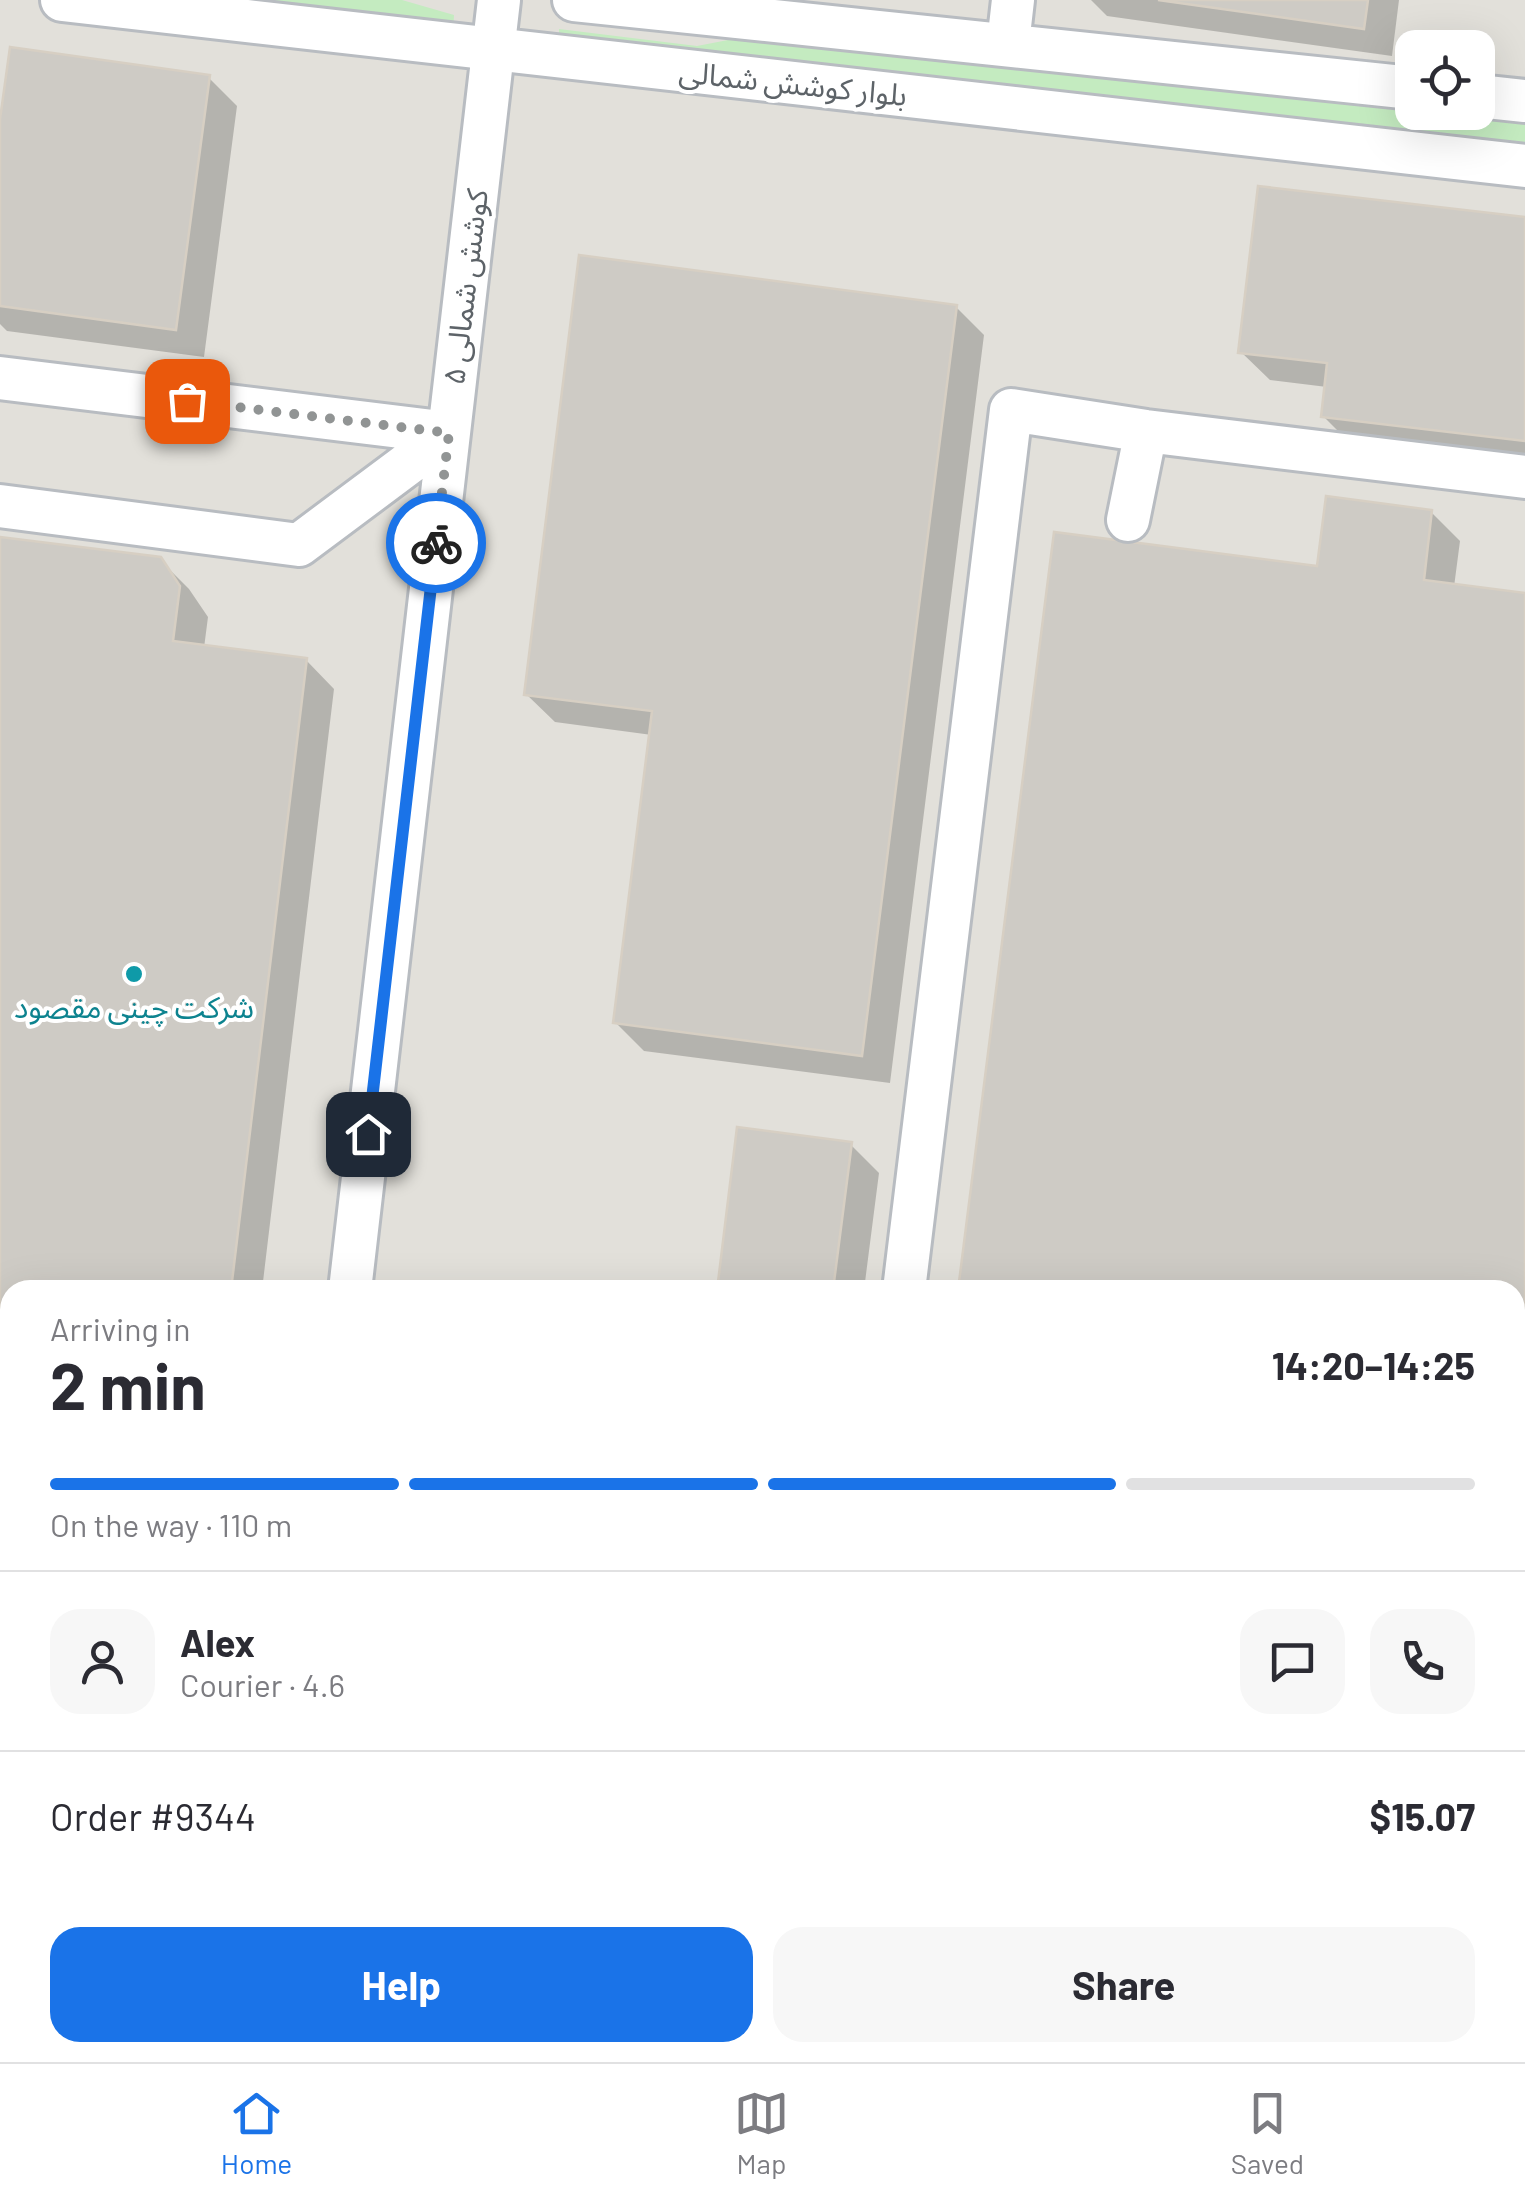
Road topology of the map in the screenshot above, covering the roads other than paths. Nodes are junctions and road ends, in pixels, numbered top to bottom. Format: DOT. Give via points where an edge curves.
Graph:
graph roads {
  1 [pos="62,0"];
  2 [pos="500,0"];
  3 [pos="574,0"];
  4 [pos="1013,0"];
  5 [pos="1008,44"];
  6 [pos="494,51"];
  7 [pos="1395,86"];
  8 [pos="1495,98"];
  9 [pos="1525,101"];
  10 [pos="1525,166"];
  11 [pos="0,378"];
  12 [pos="1146,430"];
  13 [pos="449,433"];
  14 [pos="1525,476"];
  15 [pos="0,506"];
  16 [pos="1128,520"];
  17 [pos="351,1280"];
  18 [pos="905,1280"];
  1 -- 6 [label="street, بلوار کوشش شمالی"];
  2 -- 6 [label="street, کوشش شمالی ۵"];
  3 -- 5 [label="street, بلوار کوشش شمالی"];
  4 -- 5 [label="street"];
  5 -- 7 [label="street, بلوار کوشش شمالی"];
  6 -- 10 [label="street, بلوار کوشش شمالی"];
  6 -- 13 [label="street, کوشش شمالی ۵"];
  8 -- 9 [label="street"];
  11 -- 13 [label="street"];
  12 -- 14 [label="street"];
  12 -- 16 [label="street"];
  12 -- 18 [label="street" via="1012,410"];
  13 -- 15 [label="street" via="298,545"];
  13 -- 17 [label="street, کوشش شمالی ۵"];
}
